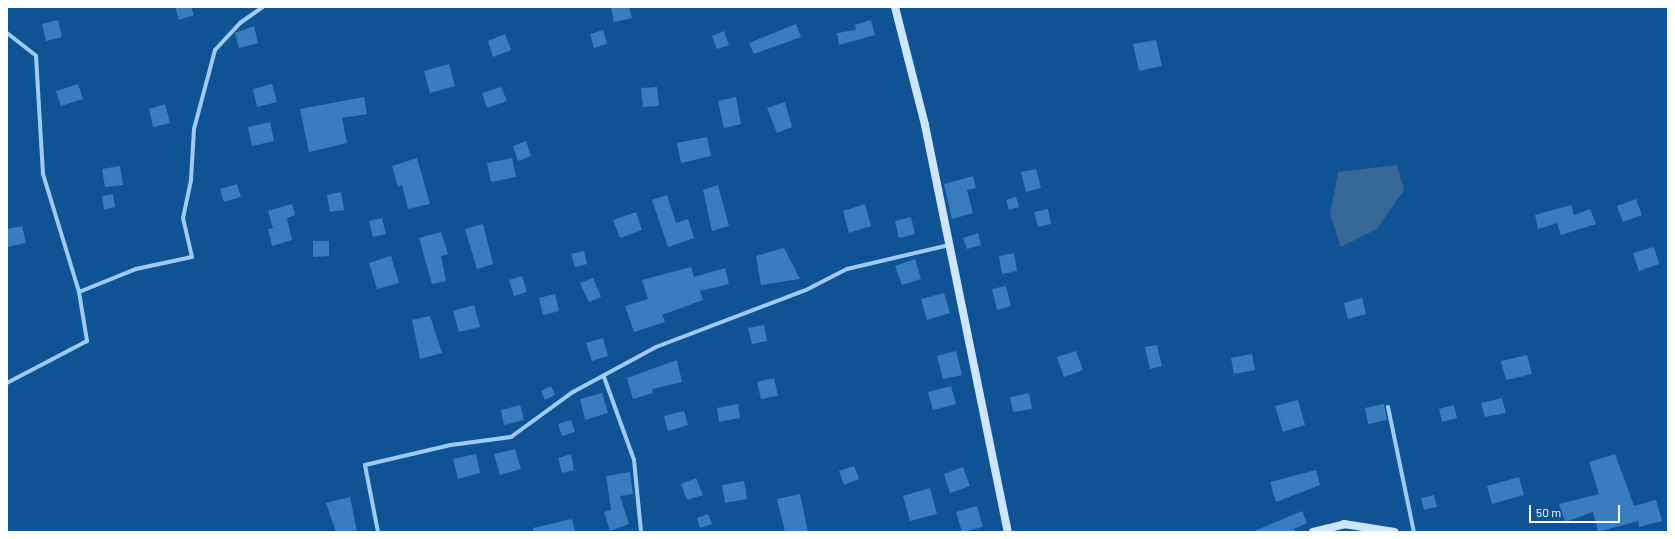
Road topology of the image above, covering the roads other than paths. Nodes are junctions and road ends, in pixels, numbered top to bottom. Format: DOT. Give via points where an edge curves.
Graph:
graph roads {
  1 [pos="263,7"];
  2 [pos="895,7"];
  3 [pos="7,33"];
  4 [pos="949,245"];
  5 [pos="79,292"];
  6 [pos="604,377"];
  7 [pos="7,383"];
  8 [pos="1388,407"];
  9 [pos="378,532"];
  10 [pos="642,532"];
  11 [pos="1008,532"];
  12 [pos="1313,532"];
  13 [pos="1394,532"];
  14 [pos="1414,532"];
  1 -- 5 [label="street" via="240,23 215,50 194,129 191,179 183,218 192,258 136,269"];
  2 -- 4 [label="street" via="925,125"];
  3 -- 5 [label="street" via="36,56 43,174"];
  4 -- 6 [label="street" via="848,270 806,290 656,347"];
  4 -- 11 [label="street"];
  5 -- 7 [label="street" via="87,341"];
  6 -- 9 [label="street" via="573,392 511,437 451,445 365,465"];
  6 -- 10 [label="street" via="634,460"];
  8 -- 14 [label="street"];
  12 -- 13 [label="street" via="1344,524"];
}
